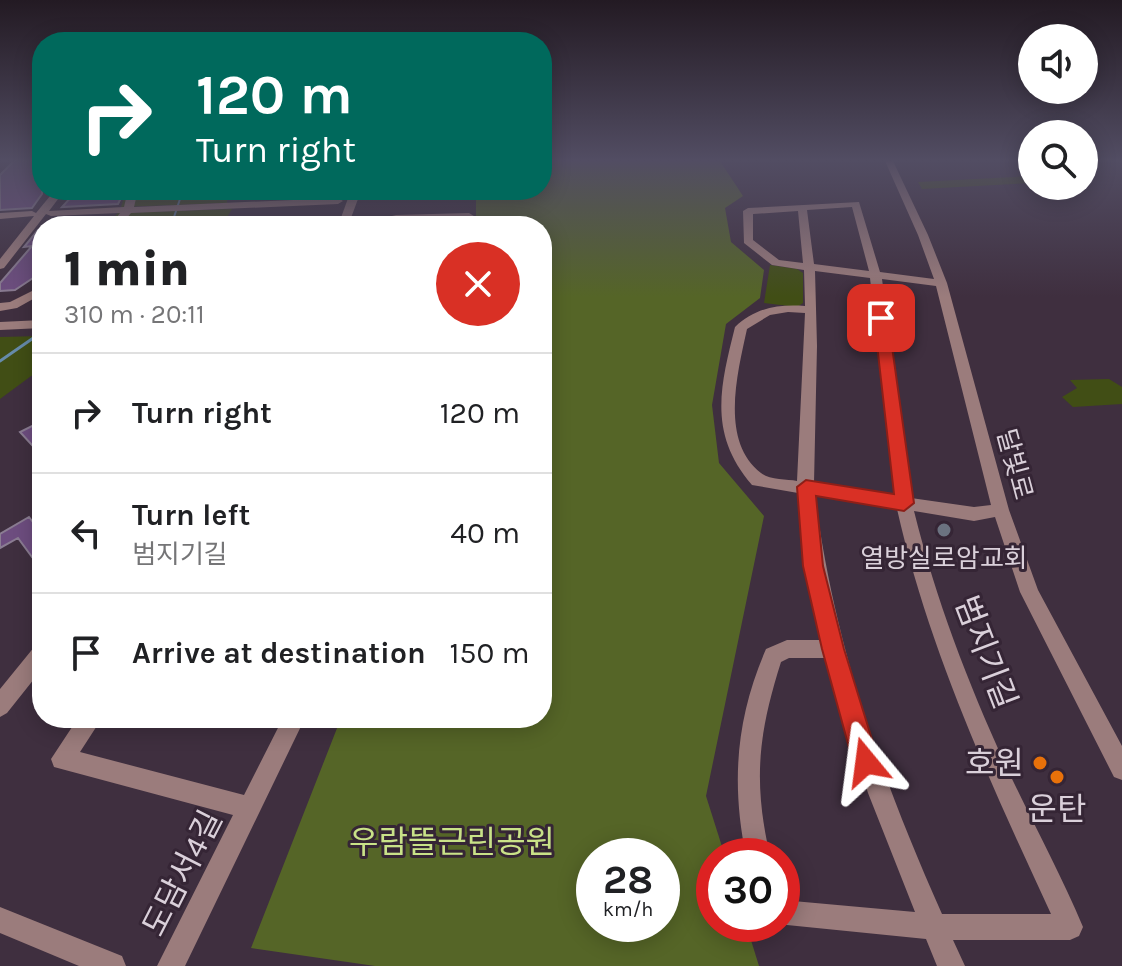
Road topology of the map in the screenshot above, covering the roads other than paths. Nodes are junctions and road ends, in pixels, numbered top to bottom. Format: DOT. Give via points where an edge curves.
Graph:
graph roads {
  1 [pos="129,206"];
  2 [pos="217,206"];
  3 [pos="819,206"];
  4 [pos="857,206"];
  5 [pos="910,206"];
  6 [pos="802,207"];
  7 [pos="128,210"];
  8 [pos="51,213"];
  9 [pos="32,214"];
  10 [pos="0,216"];
  11 [pos="123,216"];
  12 [pos="32,225"];
  13 [pos="0,266"];
  14 [pos="808,267"];
  15 [pos="874,275"];
  16 [pos="941,283"];
  17 [pos="32,295"];
  18 [pos="0,307"];
  19 [pos="809,310"];
  20 [pos="32,324"];
  21 [pos="0,326"];
  22 [pos="806,487"];
  23 [pos="904,503"];
  24 [pos="1001,510"];
  25 [pos="833,649"];
  26 [pos="32,666"];
  27 [pos="0,706"];
  28 [pos="84,728"];
  29 [pos="289,728"];
  30 [pos="1122,769"];
  31 [pos="250,808"];
  32 [pos="753,838"];
  33 [pos="800,915"];
  34 [pos="0,920"];
  35 [pos="934,927"];
  36 [pos="112,966"];
  37 [pos="171,966"];
  38 [pos="951,966"];
  1 -- 7 [label="street"];
  2 -- 7 [label="street"];
  3 -- 6 [label="street, 범지기길"];
  4 -- 15 [label="street, 범지기길"];
  5 -- 16 [label="street, 달빛로"];
  6 -- 14 [label="street"];
  6 -- 14 [label="street" via="748,211 748,241 776,263"];
  7 -- 8 [label="street"];
  7 -- 11 [label="street"];
  9 -- 10 [label="street"];
  12 -- 13 [label="street"];
  14 -- 15 [label="street"];
  14 -- 19 [label="street"];
  15 -- 16 [label="street"];
  15 -- 23 [label="street, 범지기길"];
  16 -- 24 [label="street, 달빛로"];
  17 -- 18 [label="street"];
  19 -- 22 [label="street"];
  19 -- 22 [label="street" via="764,310 741,327 726,406 742,467 758,481"];
  20 -- 21 [label="street"];
  22 -- 23 [label="street"];
  22 -- 25 [label="street" via="813,566"];
  23 -- 24 [label="street" via="974,514"];
  23 -- 35 [label="street, 범지기길" via="950,656 1070,927"];
  24 -- 30 [label="street, 달빛로" via="1029,592"];
  25 -- 32 [label="street" via="787,649 773,656 755,708 746,760"];
  25 -- 35 [label="street" via="866,762"];
  26 -- 27 [label="street"];
  28 -- 31 [label="street, 도담서4길" via="62,759"];
  29 -- 31 [label="street, 도담서4길"];
  31 -- 37 [label="street, 도담서4길"];
  33 -- 35 [label="street, 범지기길"];
  34 -- 36 [label="street"];
  35 -- 38 [label="street"];
}
